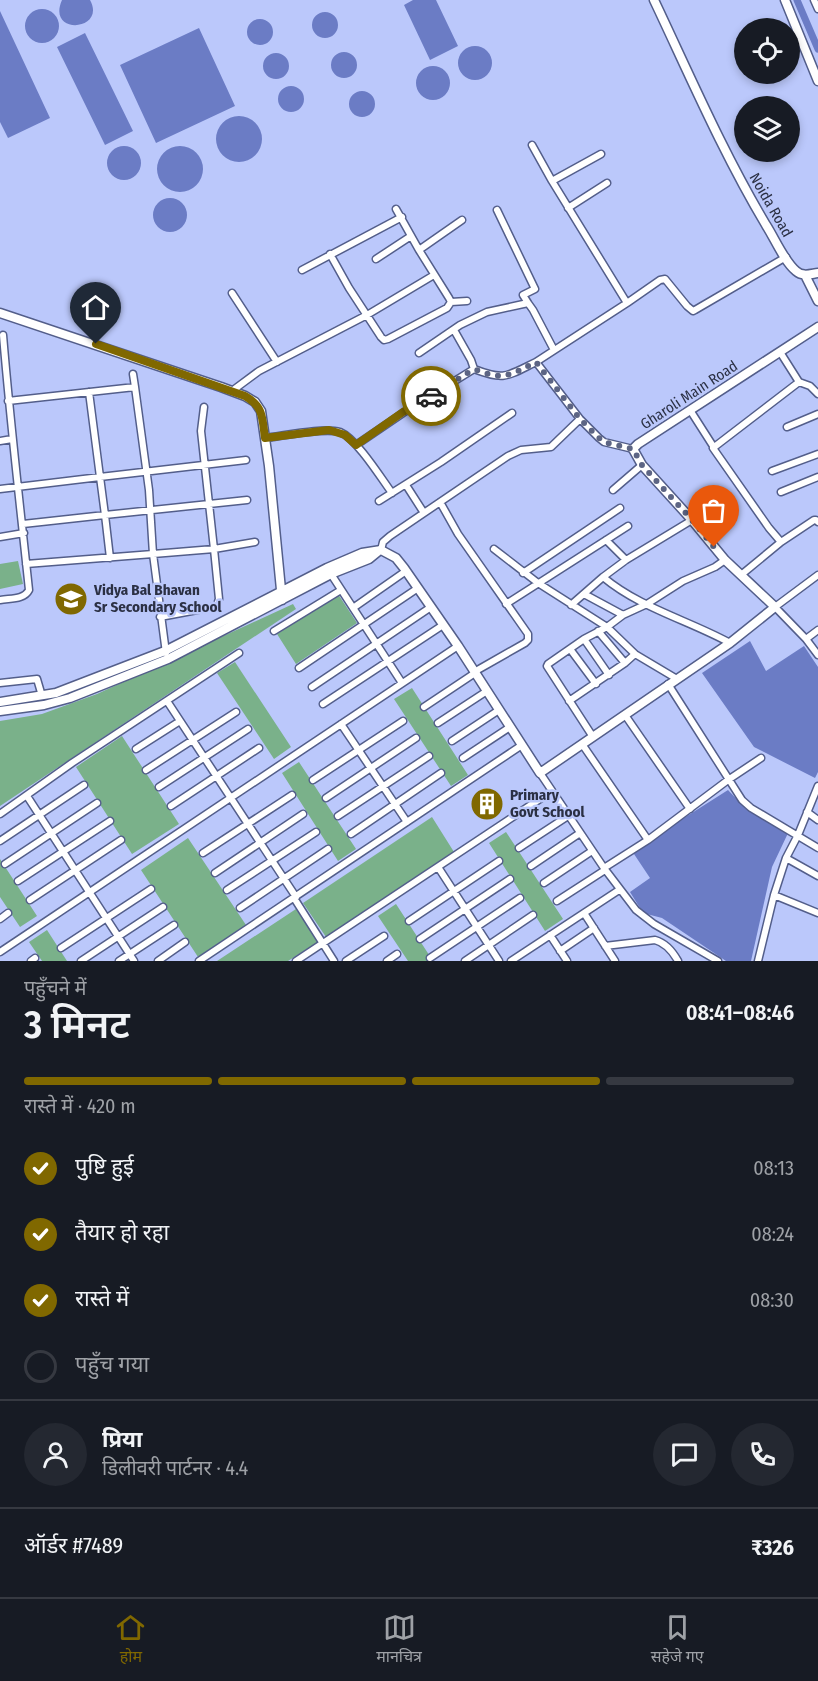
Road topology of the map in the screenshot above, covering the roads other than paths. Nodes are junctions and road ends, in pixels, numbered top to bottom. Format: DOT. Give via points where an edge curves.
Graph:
graph roads {
  1 [pos="654,0"];
  2 [pos="785,0"];
  3 [pos="814,0"];
  4 [pos="818,9"];
  5 [pos="818,81"];
  6 [pos="532,145"];
  7 [pos="601,154"];
  8 [pos="552,181"];
  9 [pos="607,183"];
  10 [pos="568,208"];
  11 [pos="396,209"];
  12 [pos="497,210"];
  13 [pos="402,217"];
  14 [pos="462,220"];
  15 [pos="411,236"];
  16 [pos="419,250"];
  17 [pos="330,254"];
  18 [pos="786,257"];
  19 [pos="376,259"];
  20 [pos="302,270"];
  21 [pos="818,273"];
  22 [pos="434,275"];
  23 [pos="805,275"];
  24 [pos="232,293"];
  25 [pos="467,301"];
  26 [pos="818,301"];
  27 [pos="451,302"];
  28 [pos="528,303"];
  29 [pos="627,303"];
  30 [pos="0,313"];
  31 [pos="367,315"];
  32 [pos="818,327"];
  33 [pos="454,330"];
  34 [pos="3,335"];
  35 [pos="554,350"];
  36 [pos="780,352"];
  37 [pos="419,353"];
  38 [pos="277,362"];
  39 [pos="536,362"];
  40 [pos="474,369"];
  41 [pos="133,374"];
  42 [pos="4,382"];
  43 [pos="799,382"];
  44 [pos="135,387"];
  45 [pos="232,391"];
  46 [pos="817,391"];
  47 [pos="89,392"];
  48 [pos="8,401"];
  49 [pos="204,407"];
  50 [pos="690,410"];
  51 [pos="512,413"];
  52 [pos="818,414"];
  53 [pos="580,419"];
  54 [pos="787,427"];
  55 [pos="265,438"];
  56 [pos="12,439"];
  57 [pos="0,441"];
  58 [pos="356,445"];
  59 [pos="713,446"];
  60 [pos="633,449"];
  61 [pos="818,454"];
  62 [pos="246,460"];
  63 [pos="642,465"];
  64 [pos="204,466"];
  65 [pos="772,471"];
  66 [pos="146,472"];
  67 [pos="100,477"];
  68 [pos="818,477"];
  69 [pos="406,485"];
  70 [pos="18,487"];
  71 [pos="0,489"];
  72 [pos="613,490"];
  73 [pos="781,492"];
  74 [pos="392,494"];
  75 [pos="247,500"];
  76 [pos="379,501"];
  77 [pos="440,502"];
  78 [pos="210,505"];
  79 [pos="620,508"];
  80 [pos="150,511"];
  81 [pos="424,513"];
  82 [pos="105,515"];
  83 [pos="692,520"];
  84 [pos="818,522"];
  85 [pos="23,524"];
  86 [pos="628,526"];
  87 [pos="24,532"];
  88 [pos="0,537"];
  89 [pos="606,540"];
  90 [pos="255,542"];
  91 [pos="781,542"];
  92 [pos="214,549"];
  93 [pos="494,549"];
  94 [pos="381,550"];
  95 [pos="153,554"];
  96 [pos="110,558"];
  97 [pos="626,560"];
  98 [pos="725,560"];
  99 [pos="26,564"];
  100 [pos="329,571"];
  101 [pos="406,571"];
  102 [pos="523,573"];
  103 [pos="741,575"];
  104 [pos="818,575"];
  105 [pos="603,577"];
  106 [pos="538,583"];
  107 [pos="418,588"];
  108 [pos="342,590"];
  109 [pos="584,594"];
  110 [pos="282,596"];
  111 [pos="0,600"];
  112 [pos="506,604"];
  113 [pos="647,604"];
  114 [pos="571,605"];
  115 [pos="431,607"];
  116 [pos="775,607"];
  117 [pos="353,608"];
  118 [pos="623,615"];
  119 [pos="160,617"];
  120 [pos="364,624"];
  121 [pos="443,625"];
  122 [pos="607,627"];
  123 [pos="818,630"];
  124 [pos="598,631"];
  125 [pos="274,632"];
  126 [pos="584,639"];
  127 [pos="806,639"];
  128 [pos="730,643"];
  129 [pos="376,644"];
  130 [pos="458,646"];
  131 [pos="570,649"];
  132 [pos="238,653"];
  133 [pos="635,654"];
  134 [pos="818,654"];
  135 [pos="166,655"];
  136 [pos="388,661"];
  137 [pos="625,663"];
  138 [pos="299,668"];
  139 [pos="475,672"];
  140 [pos="609,675"];
  141 [pos="677,679"];
  142 [pos="0,683"];
  143 [pos="402,683"];
  144 [pos="596,684"];
  145 [pos="668,684"];
  146 [pos="312,687"];
  147 [pos="487,691"];
  148 [pos="42,696"];
  149 [pos="167,701"];
  150 [pos="570,701"];
  151 [pos="0,702"];
  152 [pos="323,704"];
  153 [pos="424,707"];
  154 [pos="499,710"];
  155 [pos="0,711"];
  156 [pos="236,712"];
  157 [pos="625,715"];
  158 [pos="180,721"];
  159 [pos="404,721"];
  160 [pos="438,723"];
  161 [pos="341,724"];
  162 [pos="510,727"];
  163 [pos="248,729"];
  164 [pos="593,737"];
  165 [pos="416,738"];
  166 [pos="192,740"];
  167 [pos="452,741"];
  168 [pos="582,744"];
  169 [pos="522,745"];
  170 [pos="259,748"];
  171 [pos="136,749"];
  172 [pos="359,750"];
  173 [pos="429,756"];
  174 [pos="204,758"];
  175 [pos="463,758"];
  176 [pos="761,758"];
  177 [pos="371,768"];
  178 [pos="147,770"];
  179 [pos="441,773"];
  180 [pos="540,773"];
  181 [pos="216,776"];
  182 [pos="313,780"];
  183 [pos="728,780"];
  184 [pos="84,785"];
  185 [pos="383,786"];
  186 [pos="159,788"];
  187 [pos="552,791"];
  188 [pos="817,791"];
  189 [pos="292,795"];
  190 [pos="27,796"];
  191 [pos="230,798"];
  192 [pos="326,798"];
  193 [pos="97,803"];
  194 [pos="396,804"];
  195 [pos="171,806"];
  196 [pos="690,809"];
  197 [pos="807,812"];
  198 [pos="0,814"];
  199 [pos="303,814"];
  200 [pos="39,815"];
  201 [pos="338,816"];
  202 [pos="568,816"];
  203 [pos="818,819"];
  204 [pos="110,821"];
  205 [pos="407,822"];
  206 [pos="247,824"];
  207 [pos="316,832"];
  208 [pos="580,833"];
  209 [pos="51,834"];
  210 [pos="351,834"];
  211 [pos="798,835"];
  212 [pos="121,840"];
  213 [pos="648,840"];
  214 [pos="0,841"];
  215 [pos="260,843"];
  216 [pos="519,848"];
  217 [pos="818,848"];
  218 [pos="328,849"];
  219 [pos="592,851"];
  220 [pos="63,852"];
  221 [pos="203,853"];
  222 [pos="786,858"];
  223 [pos="272,861"];
  224 [pos="499,861"];
  225 [pos="5,864"];
  226 [pos="531,866"];
  227 [pos="438,867"];
  228 [pos="604,869"];
  229 [pos="75,870"];
  230 [pos="215,873"];
  231 [pos="818,876"];
  232 [pos="284,879"];
  233 [pos="510,879"];
  234 [pos="18,881"];
  235 [pos="543,884"];
  236 [pos="151,889"];
  237 [pos="227,890"];
  238 [pos="619,890"];
  239 [pos="454,891"];
  240 [pos="89,893"];
  241 [pos="774,895"];
  242 [pos="295,898"];
  243 [pos="520,898"];
  244 [pos="30,900"];
  245 [pos="557,901"];
  246 [pos="163,907"];
  247 [pos="240,908"];
  248 [pos="465,909"];
  249 [pos="8,913"];
  250 [pos="584,913"];
  251 [pos="818,913"];
  252 [pos="533,915"];
  253 [pos="0,919"];
  254 [pos="106,919"];
  255 [pos="409,921"];
  256 [pos="174,925"];
  257 [pos="477,927"];
  258 [pos="594,928"];
  259 [pos="550,935"];
  260 [pos="384,936"];
  261 [pos="118,937"];
  262 [pos="420,939"];
  263 [pos="185,942"];
  264 [pos="323,943"];
  265 [pos="489,945"];
  266 [pos="605,945"];
  267 [pos="61,948"];
  268 [pos="560,951"];
  269 [pos="0,952"];
  270 [pos="129,954"];
  271 [pos="397,954"];
  272 [pos="430,958"];
  273 [pos="613,960"];
  274 [pos="81,961"];
  275 [pos="119,961"];
  276 [pos="134,961"];
  277 [pos="158,961"];
  278 [pos="199,961"];
  279 [pos="296,961"];
  280 [pos="334,961"];
  281 [pos="346,961"];
  282 [pos="387,961"];
  283 [pos="465,961"];
  284 [pos="499,961"];
  285 [pos="512,961"];
  286 [pos="567,961"];
  287 [pos="678,961"];
  288 [pos="718,961"];
  289 [pos="758,961"];
  1 -- 18 [label="street, Noida Road" via="752,202"];
  2 -- 5 [label="street"];
  3 -- 4 [label="street"];
  6 -- 8 [label="street"];
  7 -- 8 [label="street"];
  8 -- 10 [label="street"];
  9 -- 10 [label="street"];
  10 -- 29 [label="street"];
  11 -- 13 [label="street"];
  12 -- 28 [label="street" via="535,289 523,295"];
  13 -- 15 [label="street"];
  13 -- 17 [label="street"];
  14 -- 16 [label="street"];
  15 -- 16 [label="street"];
  15 -- 19 [label="street"];
  16 -- 22 [label="street"];
  17 -- 20 [label="street"];
  17 -- 31 [label="street"];
  18 -- 23 [label="street, Noida Road" via="797,272"];
  18 -- 29 [label="street" via="693,311 663,279"];
  21 -- 23 [label="street"];
  22 -- 27 [label="street"];
  22 -- 31 [label="street"];
  23 -- 26 [label="street"];
  24 -- 38 [label="street"];
  25 -- 27 [label="street"];
  27 -- 31 [label="street" via="447,308 384,340"];
  28 -- 33 [label="street" via="487,312"];
  28 -- 35 [label="street"];
  29 -- 35 [label="street"];
  30 -- 45 [label="street"];
  31 -- 38 [label="street"];
  32 -- 36 [label="street, Gharoli Main Road"];
  33 -- 37 [label="street"];
  33 -- 40 [label="street"];
  34 -- 42 [label="street"];
  35 -- 39 [label="street"];
  36 -- 43 [label="street"];
  36 -- 50 [label="street, Gharoli Main Road"];
  38 -- 45 [label="street"];
  39 -- 40 [label="street" via="499,377"];
  39 -- 53 [label="street"];
  40 -- 58 [label="street"];
  41 -- 44 [label="street"];
  42 -- 48 [label="street"];
  43 -- 46 [label="street"];
  43 -- 59 [label="street"];
  44 -- 47 [label="street"];
  44 -- 66 [label="street"];
  45 -- 55 [label="street" via="255,402 261,411"];
  47 -- 48 [label="street"];
  47 -- 67 [label="street"];
  48 -- 56 [label="street"];
  49 -- 64 [label="street"];
  50 -- 59 [label="street"];
  50 -- 60 [label="street, Gharoli Main Road"];
  51 -- 69 [label="street"];
  52 -- 54 [label="street"];
  53 -- 60 [label="street" via="601,440"];
  53 -- 77 [label="street" via="551,447 514,453"];
  55 -- 58 [label="street" via="329,430 345,435"];
  55 -- 110 [label="street"];
  56 -- 57 [label="street"];
  56 -- 70 [label="street"];
  58 -- 74 [label="street"];
  59 -- 91 [label="street"];
  60 -- 63 [label="street, Gharoli Main Road"];
  61 -- 65 [label="street"];
  62 -- 64 [label="street"];
  63 -- 72 [label="street"];
  63 -- 83 [label="street, Gharoli Main Road"];
  64 -- 66 [label="street"];
  64 -- 78 [label="street"];
  66 -- 67 [label="street"];
  66 -- 80 [label="street"];
  67 -- 70 [label="street"];
  67 -- 82 [label="street"];
  68 -- 73 [label="street"];
  69 -- 74 [label="street"];
  69 -- 81 [label="street"];
  70 -- 71 [label="street"];
  70 -- 85 [label="street"];
  74 -- 76 [label="street"];
  75 -- 78 [label="street"];
  77 -- 81 [label="street"];
  77 -- 112 [label="street"];
  78 -- 80 [label="street"];
  78 -- 92 [label="street"];
  79 -- 102 [label="street"];
  80 -- 82 [label="street"];
  80 -- 95 [label="street"];
  81 -- 94 [label="street" via="390,536"];
  82 -- 85 [label="street"];
  82 -- 96 [label="street"];
  83 -- 97 [label="street"];
  83 -- 98 [label="street, Gharoli Main Road"];
  84 -- 91 [label="street" via="814,520"];
  85 -- 87 [label="street"];
  86 -- 89 [label="street"];
  87 -- 88 [label="street"];
  87 -- 99 [label="street"];
  89 -- 97 [label="street"];
  89 -- 106 [label="street"];
  90 -- 92 [label="street"];
  91 -- 103 [label="street"];
  92 -- 95 [label="street"];
  92 -- 119 [label="street" via="217,605"];
  93 -- 102 [label="street"];
  94 -- 100 [label="street" via="369,559"];
  94 -- 101 [label="street" via="396,558"];
  95 -- 96 [label="street"];
  95 -- 119 [label="street"];
  96 -- 99 [label="street"];
  97 -- 105 [label="street"];
  98 -- 103 [label="street, Gharoli Main Road"];
  98 -- 113 [label="street"];
  99 -- 111 [label="street" via="27,594"];
  100 -- 108 [label="street"];
  100 -- 110 [label="street"];
  101 -- 107 [label="street"];
  101 -- 117 [label="street"];
  102 -- 106 [label="street"];
  103 -- 116 [label="street, Gharoli Main Road"];
  104 -- 116 [label="street"];
  105 -- 109 [label="street"];
  105 -- 113 [label="street"];
  106 -- 112 [label="street"];
  106 -- 114 [label="street"];
  107 -- 115 [label="street"];
  107 -- 120 [label="street"];
  108 -- 117 [label="street"];
  108 -- 125 [label="street"];
  109 -- 114 [label="street"];
  109 -- 118 [label="street"];
  110 -- 135 [label="street"];
  112 -- 139 [label="street" via="528,634 528,640"];
  113 -- 118 [label="street"];
  113 -- 128 [label="street"];
  114 -- 122 [label="street"];
  115 -- 121 [label="street"];
  115 -- 129 [label="street"];
  116 -- 127 [label="street, Gharoli Main Road"];
  116 -- 128 [label="street"];
  117 -- 120 [label="street"];
  118 -- 122 [label="street"];
  119 -- 135 [label="street"];
  120 -- 129 [label="street"];
  120 -- 138 [label="street"];
  121 -- 130 [label="street"];
  121 -- 136 [label="street"];
  122 -- 124 [label="street"];
  122 -- 133 [label="street"];
  123 -- 127 [label="street"];
  124 -- 126 [label="street"];
  124 -- 137 [label="street"];
  126 -- 131 [label="street"];
  126 -- 140 [label="street"];
  127 -- 134 [label="street, Gharoli Main Road"];
  128 -- 141 [label="street"];
  129 -- 136 [label="street"];
  129 -- 146 [label="street"];
  130 -- 139 [label="street"];
  130 -- 143 [label="street"];
  131 -- 144 [label="street"];
  131 -- 150 [label="street" via="547,666"];
  132 -- 149 [label="street"];
  133 -- 137 [label="street"];
  133 -- 141 [label="street"];
  135 -- 148 [label="street"];
  135 -- 155 [label="street" via="70,698"];
  136 -- 143 [label="street"];
  136 -- 152 [label="street"];
  137 -- 140 [label="street"];
  139 -- 147 [label="street"];
  139 -- 153 [label="street"];
  140 -- 144 [label="street"];
  141 -- 145 [label="street"];
  142 -- 148 [label="street" via="37,679"];
  143 -- 161 [label="street"];
  144 -- 150 [label="street"];
  145 -- 157 [label="street"];
  145 -- 183 [label="street"];
  147 -- 154 [label="street"];
  147 -- 160 [label="street"];
  148 -- 151 [label="street"];
  149 -- 158 [label="street"];
  149 -- 190 [label="street"];
  150 -- 164 [label="street"];
  154 -- 162 [label="street"];
  154 -- 167 [label="street"];
  156 -- 166 [label="street"];
  157 -- 164 [label="street"];
  157 -- 196 [label="street"];
  158 -- 166 [label="street"];
  158 -- 171 [label="street"];
  159 -- 172 [label="street"];
  161 -- 172 [label="street"];
  161 -- 191 [label="street"];
  162 -- 169 [label="street"];
  162 -- 175 [label="street"];
  163 -- 174 [label="street"];
  164 -- 168 [label="street"];
  165 -- 177 [label="street"];
  166 -- 174 [label="street"];
  166 -- 178 [label="street"];
  168 -- 180 [label="street"];
  168 -- 213 [label="street"];
  169 -- 180 [label="street"];
  169 -- 205 [label="street"];
  170 -- 181 [label="street"];
  172 -- 177 [label="street"];
  172 -- 182 [label="street"];
  173 -- 185 [label="street"];
  174 -- 181 [label="street"];
  174 -- 186 [label="street"];
  176 -- 183 [label="street"];
  177 -- 185 [label="street"];
  177 -- 192 [label="street"];
  179 -- 194 [label="street"];
  180 -- 187 [label="street"];
  181 -- 191 [label="street"];
  181 -- 195 [label="street"];
  183 -- 196 [label="street"];
  183 -- 211 [label="street" via="751,808"];
  184 -- 200 [label="street"];
  185 -- 194 [label="street"];
  185 -- 201 [label="street"];
  187 -- 202 [label="street"];
  187 -- 227 [label="street"];
  188 -- 197 [label="street"];
  189 -- 206 [label="street"];
  190 -- 198 [label="street"];
  190 -- 200 [label="street"];
  191 -- 206 [label="street"];
  191 -- 240 [label="street"];
  193 -- 209 [label="street"];
  194 -- 205 [label="street"];
  194 -- 210 [label="street"];
  196 -- 213 [label="street"];
  197 -- 203 [label="street"];
  197 -- 211 [label="street"];
  199 -- 215 [label="street"];
  200 -- 209 [label="street"];
  200 -- 214 [label="street"];
  202 -- 208 [label="street"];
  202 -- 216 [label="street"];
  204 -- 220 [label="street"];
  205 -- 242 [label="street"];
  206 -- 215 [label="street"];
  206 -- 221 [label="street"];
  207 -- 223 [label="street"];
  208 -- 219 [label="street"];
  208 -- 226 [label="street"];
  209 -- 220 [label="street"];
  209 -- 225 [label="street"];
  211 -- 217 [label="street"];
  211 -- 222 [label="street"];
  212 -- 229 [label="street"];
  213 -- 228 [label="street"];
  215 -- 223 [label="street"];
  215 -- 230 [label="street"];
  218 -- 232 [label="street"];
  219 -- 228 [label="street"];
  219 -- 235 [label="street"];
  220 -- 229 [label="street"];
  220 -- 234 [label="street"];
  222 -- 231 [label="street"];
  222 -- 241 [label="street"];
  223 -- 232 [label="street"];
  223 -- 237 [label="street"];
  224 -- 239 [label="street"];
  227 -- 239 [label="street"];
  227 -- 264 [label="street"];
  228 -- 238 [label="street"];
  228 -- 245 [label="street"];
  229 -- 240 [label="street"];
  229 -- 244 [label="street"];
  232 -- 242 [label="street"];
  232 -- 247 [label="street"];
  233 -- 248 [label="street"];
  236 -- 254 [label="street"];
  238 -- 250 [label="street"];
  238 -- 288 [label="street" via="644,917"];
  239 -- 248 [label="street"];
  239 -- 255 [label="street"];
  240 -- 254 [label="street"];
  240 -- 269 [label="street"];
  241 -- 251 [label="street"];
  241 -- 289 [label="street"];
  242 -- 264 [label="street"];
  242 -- 278 [label="street"];
  243 -- 257 [label="street"];
  246 -- 261 [label="street"];
  248 -- 257 [label="street"];
  248 -- 262 [label="street"];
  249 -- 253 [label="street"];
  250 -- 258 [label="street"];
  250 -- 259 [label="street"];
  252 -- 265 [label="street"];
  254 -- 261 [label="street"];
  254 -- 267 [label="street"];
  256 -- 270 [label="street"];
  257 -- 265 [label="street"];
  257 -- 272 [label="street"];
  258 -- 266 [label="street"];
  258 -- 268 [label="street"];
  259 -- 268 [label="street"];
  259 -- 285 [label="street"];
  260 -- 281 [label="street"];
  261 -- 270 [label="street"];
  261 -- 274 [label="street"];
  263 -- 277 [label="street"];
  264 -- 279 [label="street"];
  264 -- 280 [label="street"];
  265 -- 283 [label="street"];
  265 -- 284 [label="street"];
  266 -- 273 [label="street"];
  266 -- 287 [label="street" via="655,940 668,947"];
  268 -- 286 [label="street"];
  270 -- 275 [label="street"];
  270 -- 276 [label="street"];
  271 -- 282 [label="street"];
}
